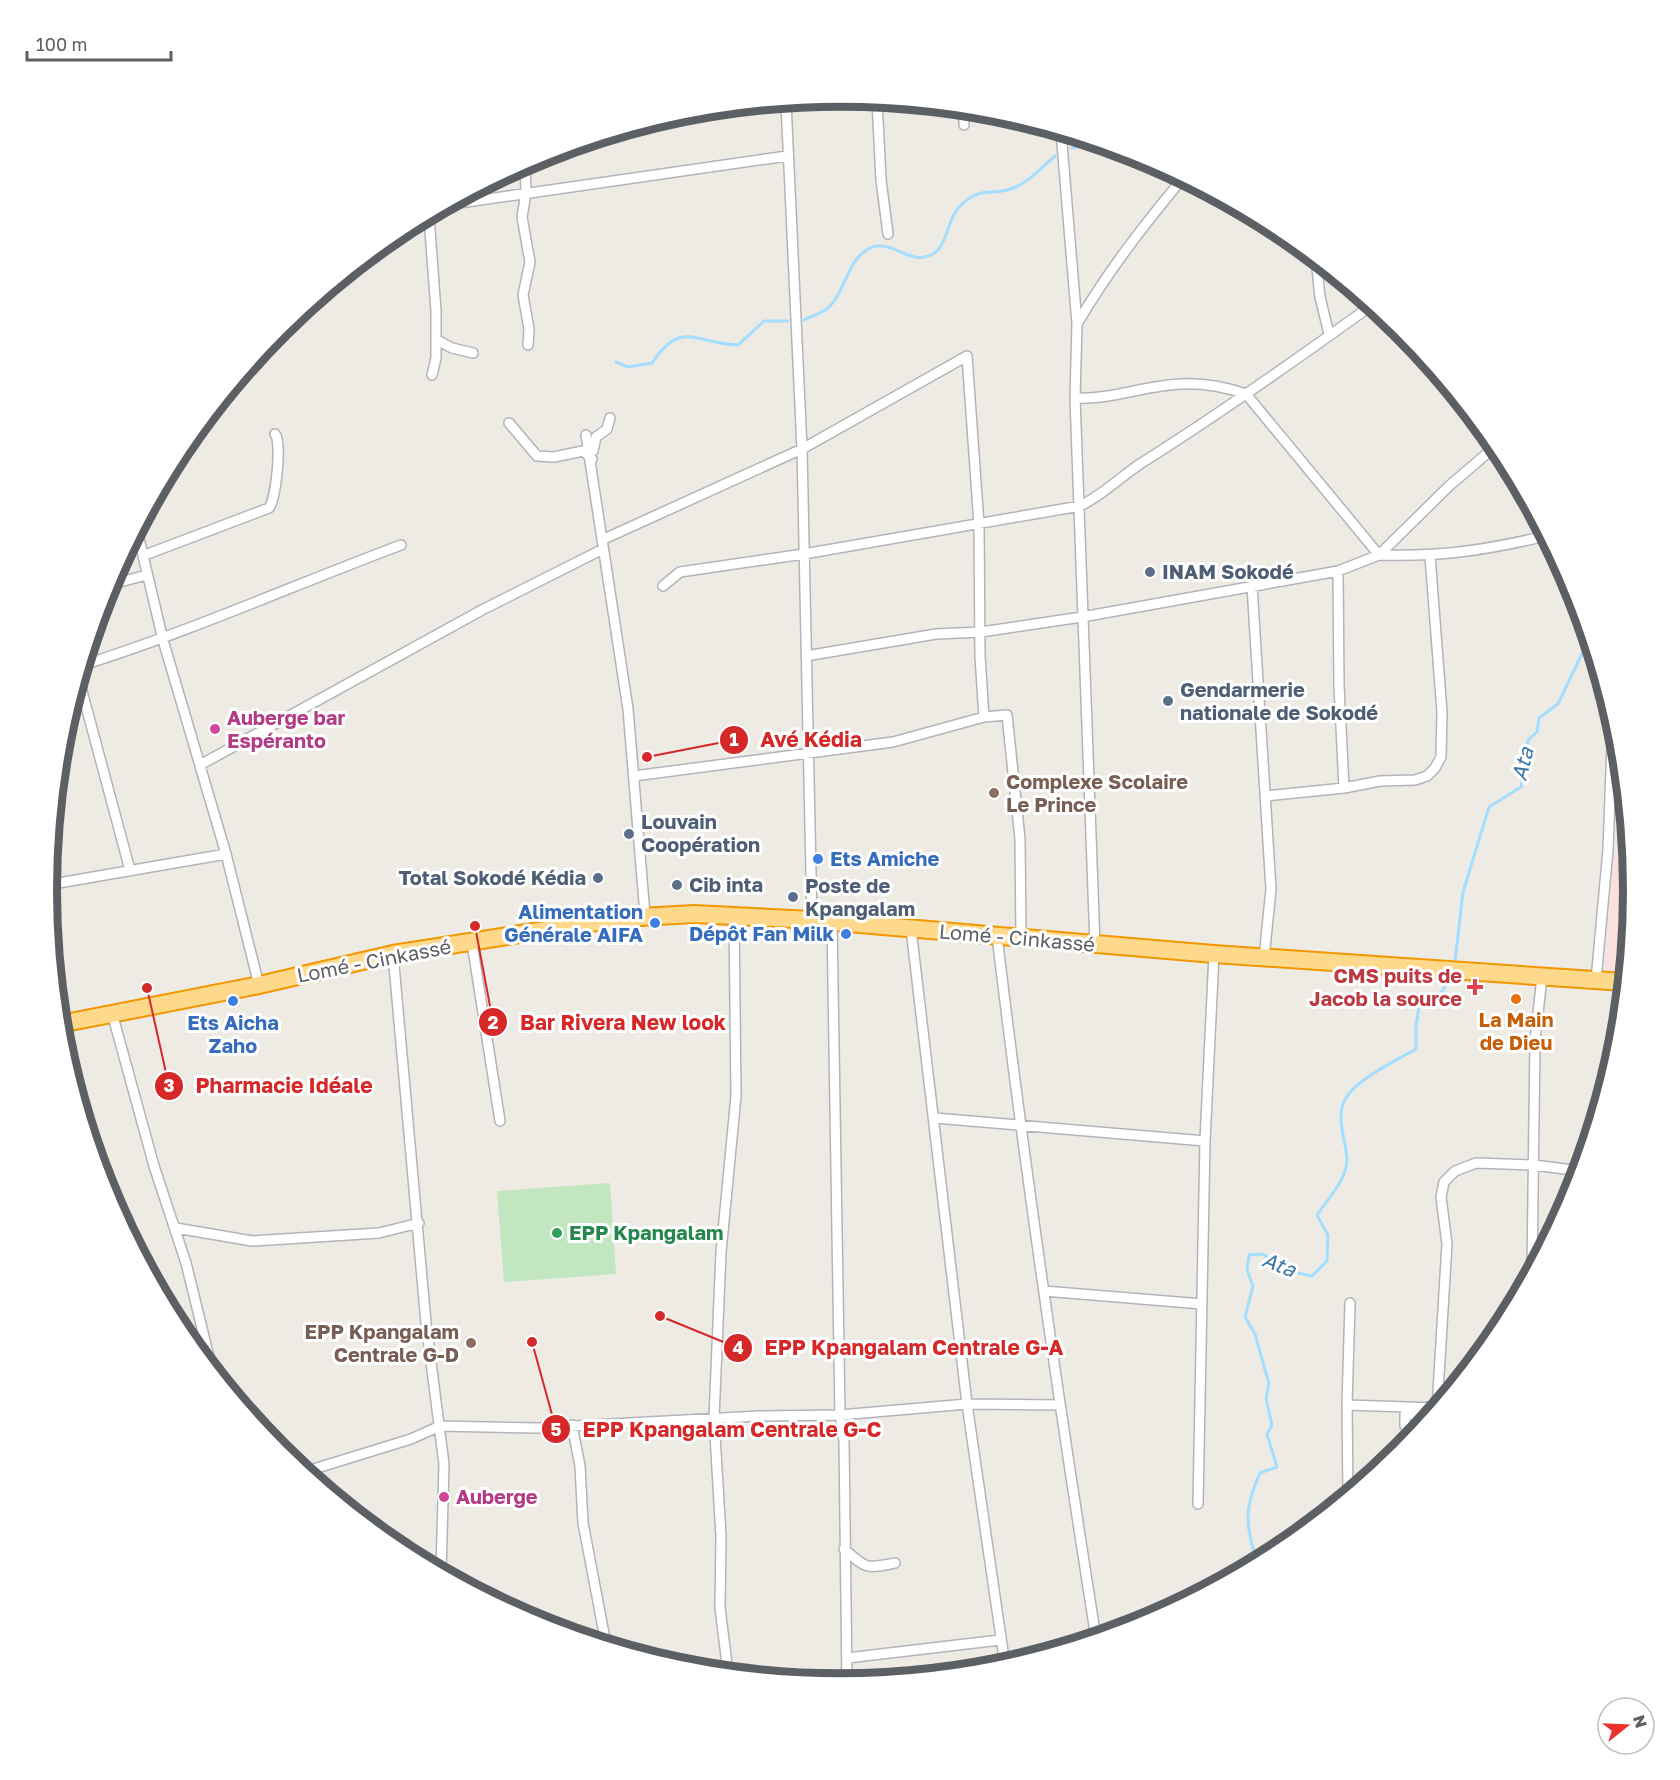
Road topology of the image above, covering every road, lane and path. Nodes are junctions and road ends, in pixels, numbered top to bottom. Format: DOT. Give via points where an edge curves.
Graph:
graph roads {
  1 [pos="877,108"];
  2 [pos="786,109"];
  3 [pos="964,117"];
  4 [pos="964,125"];
  5 [pos="1062,140"];
  6 [pos="787,156"];
  7 [pos="525,174"];
  8 [pos="1178,184"];
  9 [pos="526,193"];
  10 [pos="468,202"];
  11 [pos="429,224"];
  12 [pos="888,234"];
  13 [pos="1317,269"];
  14 [pos="1365,310"];
  15 [pos="1077,324"];
  16 [pos="1329,334"];
  17 [pos="437,340"];
  18 [pos="528,345"];
  19 [pos="473,353"];
  20 [pos="432,375"];
  21 [pos="1246,394"];
  22 [pos="1075,398"];
  23 [pos="610,418"];
  24 [pos="509,423"];
  25 [pos="275,434"];
  26 [pos="586,435"];
  27 [pos="802,449"];
  28 [pos="1489,452"];
  29 [pos="592,459"];
  30 [pos="1080,506"];
  31 [pos="979,524"];
  32 [pos="1539,538"];
  33 [pos="140,540"];
  34 [pos="604,544"];
  35 [pos="401,545"];
  36 [pos="804,554"];
  37 [pos="145,555"];
  38 [pos="1379,555"];
  39 [pos="1430,556"];
  40 [pos="1338,571"];
  41 [pos="147,575"];
  42 [pos="121,582"];
  43 [pos="663,586"];
  44 [pos="1252,586"];
  45 [pos="1082,616"];
  46 [pos="981,632"];
  47 [pos="163,640"];
  48 [pos="806,656"];
  49 [pos="92,662"];
  50 [pos="83,693"];
  51 [pos="984,717"];
  52 [pos="809,750"];
  53 [pos="1611,759"];
  54 [pos="200,765"];
  55 [pos="634,776"];
  56 [pos="1344,788"];
  57 [pos="1266,796"];
  58 [pos="226,854"];
  59 [pos="130,870"];
  60 [pos="57,883"];
  61 [pos="645,915"];
  62 [pos="734,915"];
  63 [pos="812,920"];
  64 [pos="832,922"];
  65 [pos="911,929"];
  66 [pos="997,936"];
  67 [pos="1021,939"];
  68 [pos="472,943"];
  69 [pos="1095,945"];
  70 [pos="393,954"];
  71 [pos="1214,954"];
  72 [pos="1264,958"];
  73 [pos="1542,977"];
  74 [pos="1596,980"];
  75 [pos="1617,982"];
  76 [pos="259,985"];
  77 [pos="112,1013"];
  78 [pos="68,1019"];
  79 [pos="935,1118"];
  80 [pos="500,1121"];
  81 [pos="1020,1126"];
  82 [pos="1204,1142"];
  83 [pos="1534,1165"];
  84 [pos="1571,1169"];
  85 [pos="419,1223"];
  86 [pos="176,1228"];
  87 [pos="1532,1255"];
  88 [pos="1044,1291"];
  89 [pos="1350,1302"];
  90 [pos="1202,1304"];
  91 [pos="207,1350"];
  92 [pos="1436,1398"];
  93 [pos="967,1404"];
  94 [pos="1059,1405"];
  95 [pos="1347,1405"];
  96 [pos="1430,1405"];
  97 [pos="840,1415"];
  98 [pos="1420,1415"];
  99 [pos="714,1418"];
  100 [pos="572,1425"];
  101 [pos="441,1426"];
  102 [pos="1405,1426"];
  103 [pos="313,1469"];
  104 [pos="1348,1486"];
  105 [pos="1198,1504"];
  106 [pos="844,1549"];
  107 [pos="895,1563"];
  108 [pos="441,1564"];
  109 [pos="1095,1630"];
  110 [pos="604,1636"];
  111 [pos="1000,1640"];
  112 [pos="1003,1656"];
  113 [pos="847,1658"];
  114 [pos="727,1664"];
  115 [pos="847,1673"];
  1 -- 12 [label="street"];
  2 -- 6 [label="street"];
  3 -- 4 [label="street"];
  5 -- 15 [label="street"];
  6 -- 9 [label="street"];
  6 -- 27 [label="street"];
  7 -- 9 [label="street"];
  8 -- 15 [label="street" via="1118,258"];
  9 -- 10 [label="street"];
  9 -- 18 [label="street" via="522,217 530,262 523,295"];
  11 -- 17 [label="street"];
  13 -- 16 [label="street"];
  14 -- 16 [label="street"];
  15 -- 22 [label="street"];
  16 -- 21 [label="street"];
  17 -- 19 [label="street"];
  17 -- 20 [label="street"];
  21 -- 22 [label="street" via="1221,386 1181,384 1092,399"];
  21 -- 30 [label="street"];
  21 -- 38 [label="street"];
  22 -- 30 [label="street"];
  23 -- 29 [label="street" via="607,429 596,437"];
  24 -- 29 [label="street" via="537,456 583,451"];
  25 -- 37 [label="street" via="280,451 269,508"];
  26 -- 29 [label="street"];
  27 -- 31 [label="street" via="967,356"];
  27 -- 34 [label="street"];
  27 -- 36 [label="street"];
  28 -- 38 [label="street"];
  29 -- 34 [label="street"];
  30 -- 31 [label="street"];
  30 -- 45 [label="street"];
  31 -- 36 [label="street"];
  31 -- 46 [label="street"];
  32 -- 39 [label="street" via="1480,551"];
  33 -- 37 [label="street"];
  34 -- 54 [label="street"];
  34 -- 55 [label="street"];
  35 -- 47 [label="street"];
  36 -- 43 [label="street" via="680,572"];
  36 -- 48 [label="street"];
  37 -- 41 [label="street"];
  38 -- 39 [label="street"];
  38 -- 40 [label="street"];
  39 -- 56 [label="street" via="1442,712 1441,757 1427,776 1415,780"];
  40 -- 44 [label="street"];
  40 -- 56 [label="street"];
  41 -- 42 [label="street"];
  41 -- 47 [label="street"];
  44 -- 45 [label="street"];
  44 -- 57 [label="street"];
  45 -- 46 [label="street"];
  45 -- 69 [label="street"];
  46 -- 48 [label="street" via="936,634"];
  46 -- 51 [label="street"];
  47 -- 49 [label="street"];
  47 -- 54 [label="street"];
  48 -- 52 [label="street"];
  50 -- 59 [label="street"];
  51 -- 52 [label="street" via="893,742"];
  51 -- 67 [label="street" via="1007,715 1020,839"];
  52 -- 55 [label="street"];
  52 -- 63 [label="street"];
  53 -- 74 [label="street"];
  54 -- 58 [label="street"];
  55 -- 61 [label="street"];
  56 -- 57 [label="street"];
  57 -- 72 [label="street" via="1271,889"];
  58 -- 59 [label="street"];
  58 -- 76 [label="street"];
  59 -- 60 [label="street"];
  61 -- 62 [label="highway, Lomé - Cinkassé"];
  61 -- 68 [label="highway, Lomé - Cinkassé"];
  62 -- 63 [label="highway, Lomé - Cinkassé"];
  62 -- 99 [label="street" via="736,1096 721,1252"];
  63 -- 64 [label="highway, Lomé - Cinkassé"];
  64 -- 65 [label="highway, Lomé - Cinkassé"];
  64 -- 97 [label="street"];
  65 -- 66 [label="highway, Lomé - Cinkassé"];
  65 -- 79 [label="street"];
  66 -- 67 [label="highway, Lomé - Cinkassé"];
  66 -- 81 [label="street"];
  67 -- 69 [label="highway, Lomé - Cinkassé"];
  68 -- 70 [label="highway, Lomé - Cinkassé"];
  68 -- 80 [label="street"];
  69 -- 71 [label="highway, Lomé - Cinkassé"];
  70 -- 76 [label="highway, Lomé - Cinkassé"];
  70 -- 85 [label="street"];
  71 -- 72 [label="highway, Lomé - Cinkassé"];
  71 -- 82 [label="street"];
  72 -- 73 [label="highway, Lomé - Cinkassé"];
  73 -- 74 [label="highway, Lomé - Cinkassé"];
  73 -- 83 [label="street" via="1535,1040"];
  74 -- 75 [label="highway, Lomé - Cinkassé"];
  76 -- 77 [label="highway, Lomé - Cinkassé"];
  77 -- 78 [label="highway, Lomé - Cinkassé"];
  77 -- 86 [label="street"];
  79 -- 81 [label="street"];
  79 -- 93 [label="street"];
  81 -- 82 [label="street"];
  81 -- 88 [label="street"];
  82 -- 90 [label="street"];
  83 -- 84 [label="street"];
  83 -- 87 [label="street"];
  83 -- 92 [label="street" via="1476,1163 1455,1171 1444,1182 1441,1197 1447,1244"];
  85 -- 86 [label="street" via="379,1233 252,1241"];
  85 -- 101 [label="street" via="433,1389"];
  86 -- 91 [label="street"];
  88 -- 90 [label="street"];
  88 -- 94 [label="street"];
  89 -- 95 [label="street"];
  90 -- 105 [label="street"];
  93 -- 94 [label="street"];
  93 -- 97 [label="street"];
  93 -- 111 [label="street"];
  94 -- 109 [label="street"];
  95 -- 96 [label="street"];
  95 -- 104 [label="street"];
  97 -- 99 [label="street"];
  97 -- 106 [label="street" via="844,1441"];
  98 -- 102 [label="street" via="1405,1414"];
  99 -- 100 [label="street"];
  99 -- 114 [label="street" via="721,1536 720,1608"];
  100 -- 101 [label="street" via="487,1429"];
  100 -- 110 [label="street" via="580,1467 583,1523"];
  101 -- 103 [label="street"];
  101 -- 108 [label="street"];
  106 -- 107 [label="street" via="868,1567"];
  106 -- 113 [label="street"];
  111 -- 112 [label="street"];
  111 -- 113 [label="street"];
  113 -- 115 [label="street"];
}
